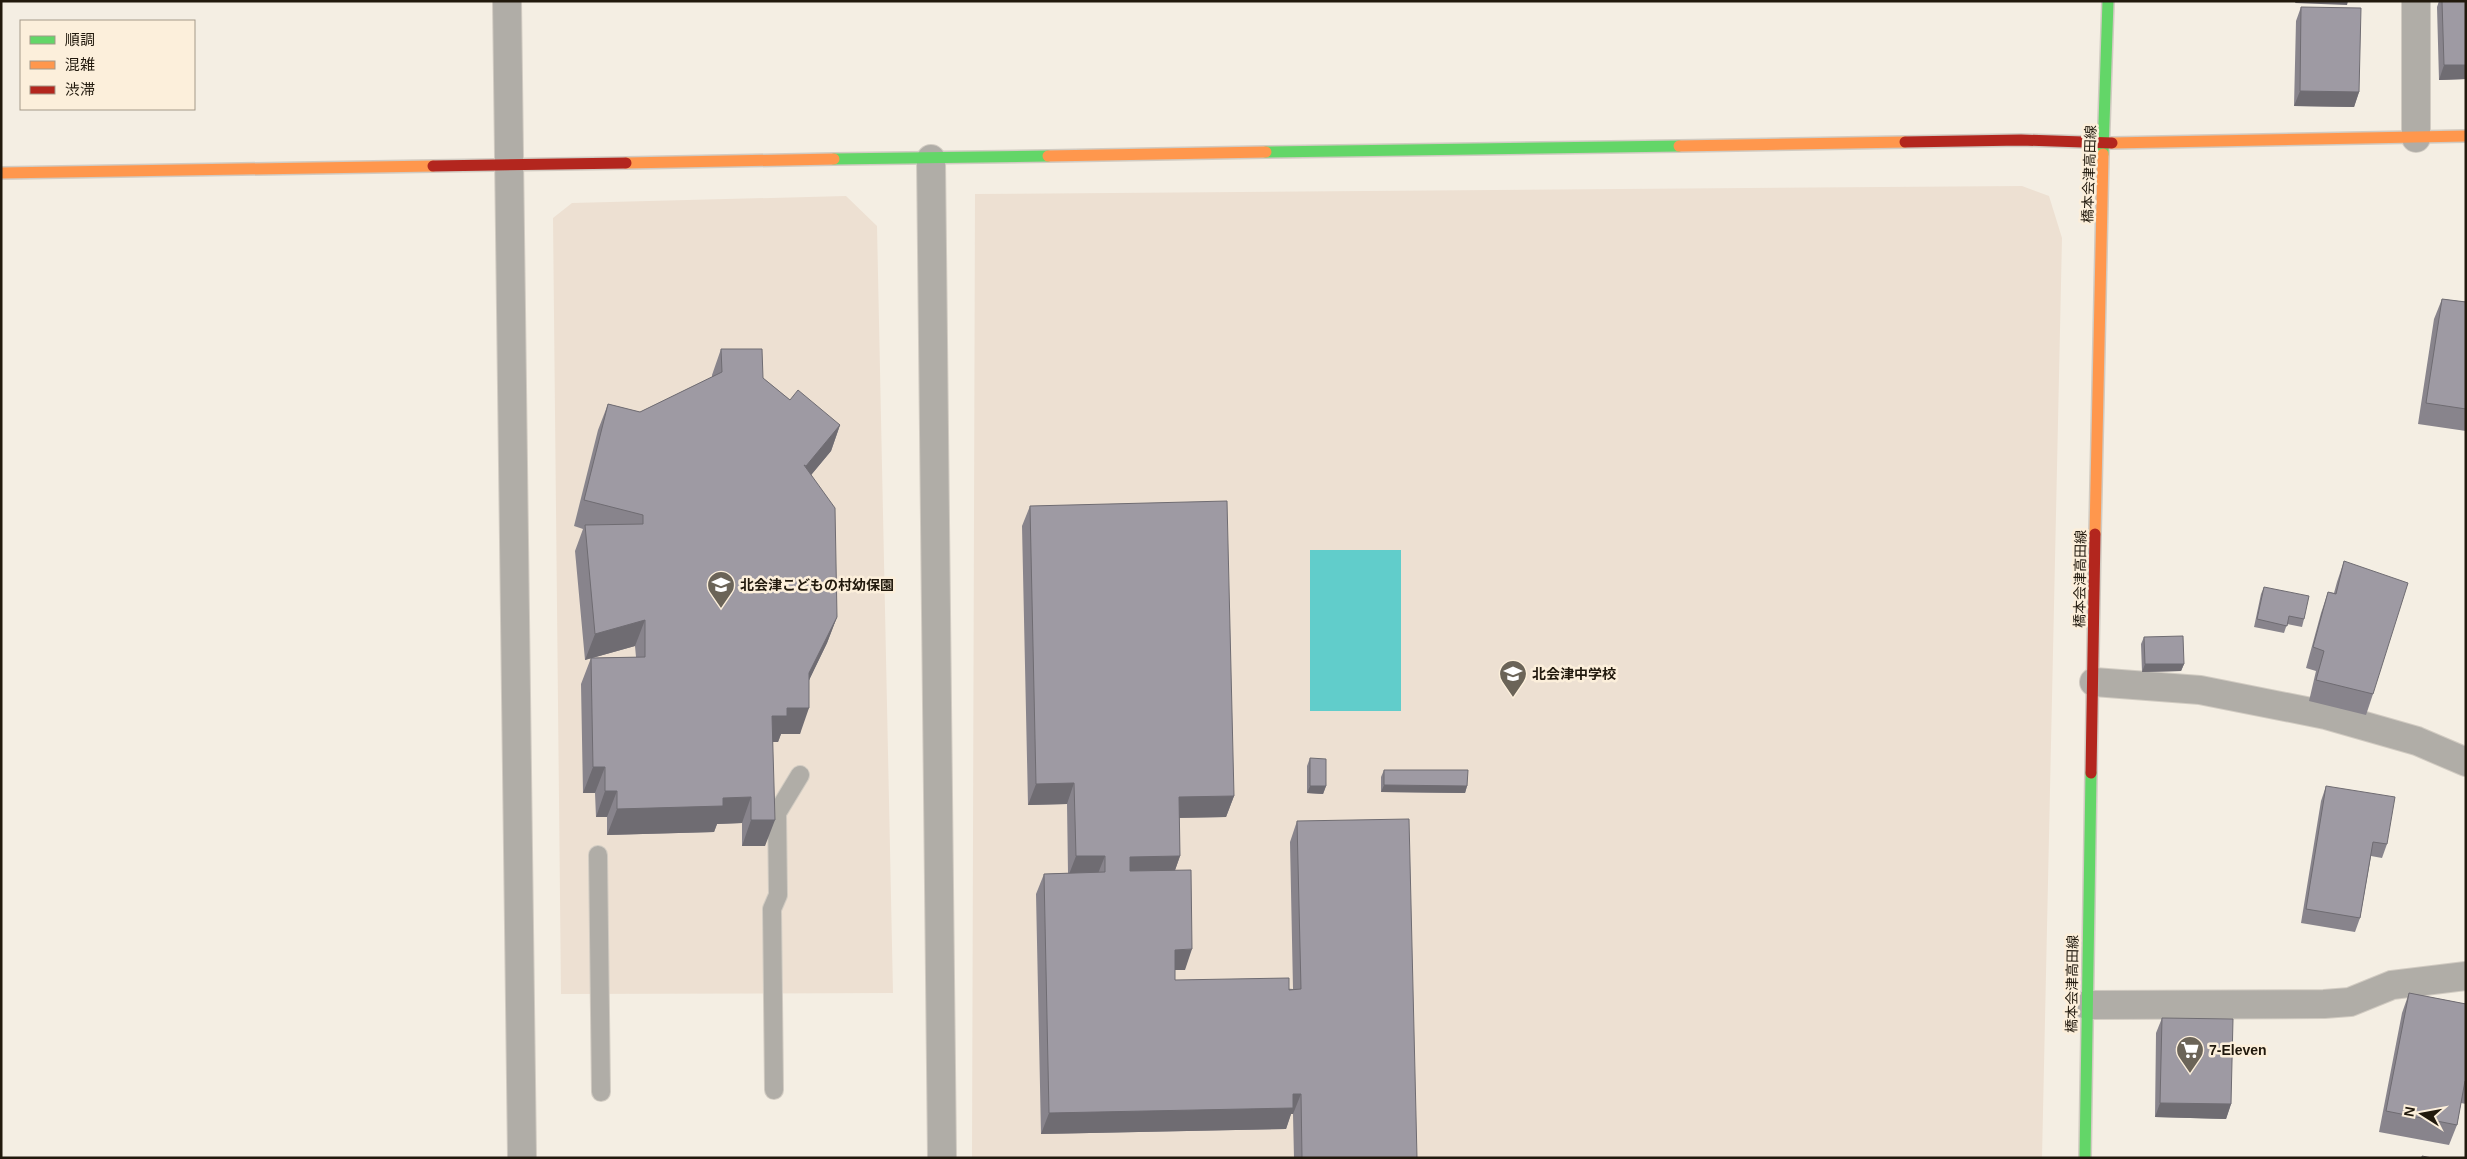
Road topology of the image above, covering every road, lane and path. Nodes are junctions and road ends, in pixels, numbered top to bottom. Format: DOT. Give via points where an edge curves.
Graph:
graph roads {
  1 [pos="507,1"];
  2 [pos="2108,1"];
  3 [pos="2416,1"];
  4 [pos="2466,136"];
  5 [pos="2416,138"];
  6 [pos="2105,144"];
  7 [pos="931,159"];
  8 [pos="510,166"];
  9 [pos="1,173"];
  10 [pos="2094,682"];
  11 [pos="2466,762"];
  12 [pos="800,775"];
  13 [pos="598,855"];
  14 [pos="2466,976"];
  15 [pos="2087,1004"];
  16 [pos="774,1090"];
  17 [pos="601,1092"];
  18 [pos="522,1158"];
  19 [pos="942,1158"];
  20 [pos="2085,1158"];
  1 -- 8 [label="street"];
  2 -- 6 [label="street, 橋本会津高田線"];
  3 -- 5 [label="street"];
  4 -- 5 [label="street"];
  5 -- 6 [label="street"];
  6 -- 7 [label="street" via="2001,141"];
  6 -- 10 [label="street, 橋本会津高田線" via="2098,306"];
  7 -- 8 [label="street"];
  7 -- 19 [label="street"];
  8 -- 9 [label="street"];
  8 -- 18 [label="street"];
  10 -- 11 [label="street" via="2200,690 2326,715 2418,740"];
  10 -- 15 [label="street, 橋本会津高田線"];
  12 -- 16 [label="lane" via="777,813 778,895 772,909"];
  13 -- 17 [label="lane"];
  14 -- 15 [label="street" via="2392,985 2350,1002 2324,1004"];
  15 -- 20 [label="street, 橋本会津高田線"];
}
